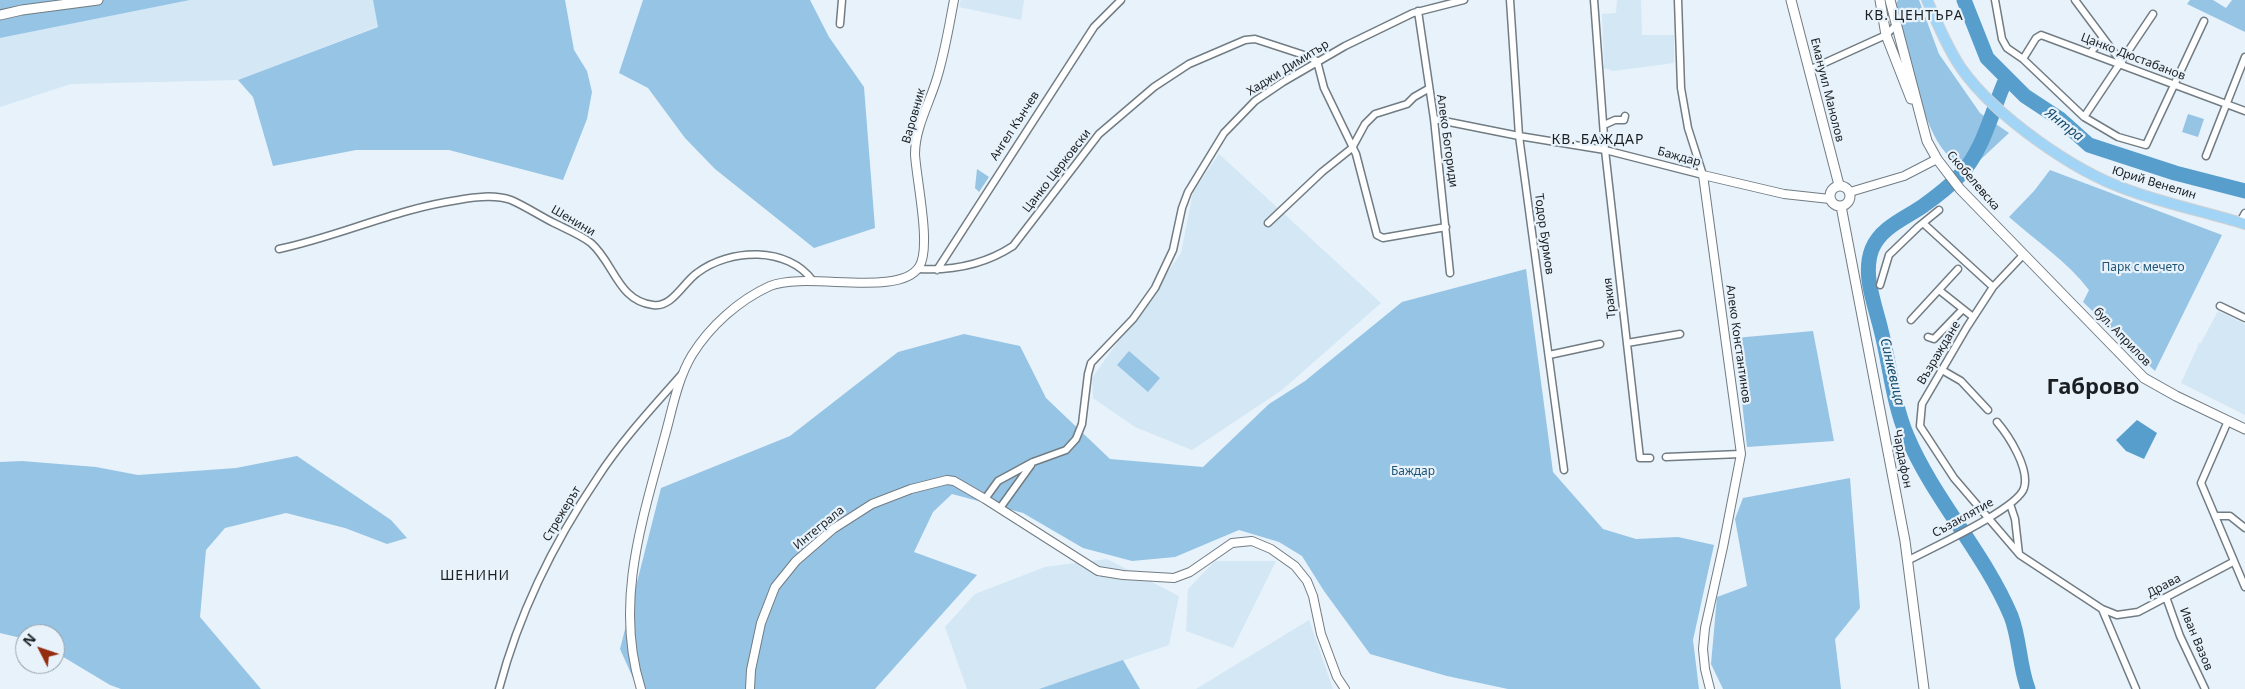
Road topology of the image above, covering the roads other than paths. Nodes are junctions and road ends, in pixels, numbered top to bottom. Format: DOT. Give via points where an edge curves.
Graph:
graph roads {
  1 [pos="98,0"];
  2 [pos="842,0"];
  3 [pos="954,0"];
  4 [pos="1121,0"];
  5 [pos="1464,0"];
  6 [pos="1510,0"];
  7 [pos="1594,0"];
  8 [pos="1678,0"];
  9 [pos="1791,0"];
  10 [pos="1880,0"];
  11 [pos="1890,0"];
  12 [pos="1927,0"];
  13 [pos="1995,0"];
  14 [pos="2075,0"];
  15 [pos="70,2"];
  16 [pos="1418,11"];
  17 [pos="2152,14"];
  18 [pos="0,15"];
  19 [pos="2204,21"];
  20 [pos="840,24"];
  21 [pos="1896,25"];
  22 [pos="1886,36"];
  23 [pos="2103,38"];
  24 [pos="2091,52"];
  25 [pos="2245,57"];
  26 [pos="2022,59"];
  27 [pos="1317,61"];
  28 [pos="2122,63"];
  29 [pos="1809,70"];
  30 [pos="2174,85"];
  31 [pos="1428,89"];
  32 [pos="2225,104"];
  33 [pos="2245,111"];
  34 [pos="1918,114"];
  35 [pos="1625,116"];
  36 [pos="2084,118"];
  37 [pos="1434,119"];
  38 [pos="1604,125"];
  39 [pos="1519,136"];
  40 [pos="1352,148"];
  41 [pos="1606,150"];
  42 [pos="2206,156"];
  43 [pos="1939,162"];
  44 [pos="1703,175"];
  45 [pos="1838,185"];
  46 [pos="1850,192"];
  47 [pos="1830,199"];
  48 [pos="1841,206"];
  49 [pos="1939,210"];
  50 [pos="2243,220"];
  51 [pos="1923,222"];
  52 [pos="1268,223"];
  53 [pos="1446,227"];
  54 [pos="279,249"];
  55 [pos="2024,254"];
  56 [pos="918,269"];
  57 [pos="1958,269"];
  58 [pos="937,270"];
  59 [pos="1450,273"];
  60 [pos="813,281"];
  61 [pos="1880,285"];
  62 [pos="1993,288"];
  63 [pos="1939,290"];
  64 [pos="2220,306"];
  65 [pos="1962,310"];
  66 [pos="1973,317"];
  67 [pos="2245,318"];
  68 [pos="1911,320"];
  69 [pos="1680,334"];
  70 [pos="1928,337"];
  71 [pos="1627,343"];
  72 [pos="1600,344"];
  73 [pos="1549,355"];
  74 [pos="1942,370"];
  75 [pos="683,373"];
  76 [pos="1988,410"];
  77 [pos="2228,421"];
  78 [pos="1997,422"];
  79 [pos="2245,429"];
  80 [pos="1741,454"];
  81 [pos="1666,457"];
  82 [pos="1650,458"];
  83 [pos="1033,462"];
  84 [pos="1564,470"];
  85 [pos="985,499"];
  86 [pos="2010,504"];
  87 [pos="1000,508"];
  88 [pos="2216,516"];
  89 [pos="1987,519"];
  90 [pos="2245,528"];
  91 [pos="2020,555"];
  92 [pos="1908,561"];
  93 [pos="2233,562"];
  94 [pos="2245,587"];
  95 [pos="2166,597"];
  96 [pos="2102,609"];
  97 [pos="498,689"];
  98 [pos="641,689"];
  99 [pos="750,689"];
  100 [pos="1345,689"];
  101 [pos="1710,689"];
  102 [pos="1924,689"];
  103 [pos="2136,689"];
  104 [pos="2205,689"];
  1 -- 15 [label="main road"];
  2 -- 20 [label="street"];
  3 -- 56 [label="street, Варовник" via="940,68 915,148 923,226 923,255"];
  4 -- 58 [label="street, Ангел Кънчев" via="1094,27"];
  5 -- 16 [label="street, Хаджи Димитър"];
  6 -- 39 [label="street, Тодор Бурмов"];
  7 -- 38 [label="street, Тракия"];
  8 -- 44 [label="street, Алеко Константинов" via="1682,98"];
  9 -- 29 [label="main road, Емануил Манолов"];
  10 -- 22 [label="main road, Скобелевска"];
  11 -- 21 [label="main road, Скобелевска"];
  12 -- 50 [label="main road, Юрий Венелин" via="1953,54 1983,95 2006,116 2066,159 2094,177 2158,200"];
  13 -- 26 [label="street" via="2004,44"];
  14 -- 23 [label="street"];
  15 -- 18 [label="main road"];
  16 -- 27 [label="street, Хаджи Димитър"];
  16 -- 31 [label="street, Алеко Богориди"];
  17 -- 28 [label="street"];
  19 -- 30 [label="street"];
  21 -- 22 [label="street"];
  21 -- 34 [label="main road, Скобелевска"];
  22 -- 29 [label="street"];
  22 -- 34 [label="main road, Скобелевска"];
  23 -- 24 [label="street"];
  23 -- 28 [label="street"];
  24 -- 26 [label="street, Цанко Дюстабанов" via="2042,35 2036,38"];
  24 -- 28 [label="street, Цанко Дюстабанов"];
  25 -- 32 [label="street"];
  26 -- 36 [label="street"];
  27 -- 40 [label="street" via="1324,88"];
  27 -- 58 [label="street, Цанко Церковски" via="1255,39 1245,40 1189,64 1154,87 1099,134 1013,246 972,265"];
  27 -- 83 [label="street, Хаджи Димитър" via="1255,101 1224,132 1188,192 1173,250 1155,288 1133,319 1091,363 1082,424 1076,440 1066,450"];
  28 -- 30 [label="street, Цанко Дюстабанов"];
  28 -- 36 [label="street"];
  29 -- 45 [label="main road, Емануил Манолов"];
  30 -- 32 [label="street, Цанко Дюстабанов"];
  30 -- 36 [label="street" via="2146,145 2118,137"];
  31 -- 37 [label="street, Алеко Богориди"];
  31 -- 40 [label="street" via="1406,104 1375,114 1365,124"];
  32 -- 33 [label="street, Цанко Дюстабанов"];
  32 -- 42 [label="street"];
  34 -- 43 [label="main road, Скобелевска" via="1927,141"];
  35 -- 38 [label="street" via="1624,120"];
  37 -- 39 [label="street, Баждар"];
  37 -- 53 [label="street, Алеко Богориди"];
  38 -- 41 [label="street, Тракия"];
  39 -- 41 [label="street, Баждар"];
  39 -- 73 [label="street, Тодор Бурмов"];
  40 -- 52 [label="street"];
  40 -- 53 [label="street" via="1377,235 1383,238"];
  41 -- 44 [label="street, Баждар"];
  41 -- 71 [label="street, Тракия"];
  43 -- 46 [label="street"];
  43 -- 55 [label="main road, Скобелевска" via="1960,189"];
  44 -- 47 [label="street, Баждар" via="1784,194"];
  44 -- 80 [label="street, Алеко Константинов"];
  45 -- 46 [label="main road"];
  45 -- 47 [label="main road" via="1831,192"];
  46 -- 48 [label="main road" via="1849,201"];
  47 -- 48 [label="main road"];
  48 -- 92 [label="main road, Чардафон"];
  49 -- 51 [label="street"];
  51 -- 61 [label="street" via="1889,255"];
  51 -- 62 [label="street"];
  53 -- 59 [label="street, Алеко Богориди"];
  54 -- 60 [label="street, Шенини" via="410,209 480,197 510,200 591,243 624,290 645,304 656,306 667,302 703,269 747,254 763,254 790,262 806,271"];
  55 -- 62 [label="street, Възраждане"];
  55 -- 77 [label="main road, бул. Априлов" via="2144,378"];
  56 -- 58 [label="street, Цанко Церковски"];
  56 -- 60 [label="street" via="906,278 885,282"];
  57 -- 63 [label="street"];
  60 -- 75 [label="street" via="783,282 748,298 709,334 691,356"];
  62 -- 66 [label="street, Възраждане"];
  63 -- 65 [label="street"];
  63 -- 68 [label="street"];
  64 -- 67 [label="street"];
  65 -- 66 [label="street"];
  65 -- 70 [label="street" via="1934,339"];
  66 -- 74 [label="street, Възраждане"];
  69 -- 71 [label="street"];
  71 -- 82 [label="street, Тракия" via="1640,458"];
  72 -- 73 [label="street"];
  73 -- 84 [label="street, Тодор Бурмов"];
  74 -- 76 [label="street" via="1961,381"];
  74 -- 89 [label="street, Възраждане" via="1922,404 1920,426 1954,478"];
  75 -- 97 [label="street, Стрежерът" via="598,476 560,538 535,588"];
  75 -- 98 [label="street" via="639,532 630,581 631,645"];
  77 -- 79 [label="main road, бул. Априлов"];
  77 -- 88 [label="street" via="2201,483"];
  78 -- 86 [label="street, Съзаклятие" via="2017,452 2022,466 2024,488"];
  80 -- 81 [label="street"];
  80 -- 101 [label="street, Алеко Константинов" via="1705,628 1704,659"];
  83 -- 85 [label="street, Хаджи Димитър" via="998,481"];
  83 -- 87 [label="street"];
  85 -- 87 [label="street, Интеграла"];
  85 -- 99 [label="street, Интеграла" via="954,481 933,482 872,504 820,539 775,587 755,644"];
  86 -- 89 [label="street, Съзаклятие"];
  86 -- 91 [label="street"];
  87 -- 100 [label="street, Интеграла" via="1098,571 1123,575 1180,577 1238,541 1252,541 1271,549 1294,566 1307,581 1321,634 1337,677"];
  88 -- 90 [label="street" via="2230,516"];
  88 -- 93 [label="street"];
  89 -- 91 [label="street, Възраждане"];
  89 -- 92 [label="street, Съзаклятие"];
  91 -- 96 [label="street, Драва"];
  92 -- 102 [label="main road, Чардафон"];
  93 -- 94 [label="street"];
  93 -- 95 [label="street, Драва"];
  95 -- 96 [label="street, Драва" via="2125,616"];
  95 -- 104 [label="street, Иван Вазов"];
  96 -- 103 [label="street"];
}
